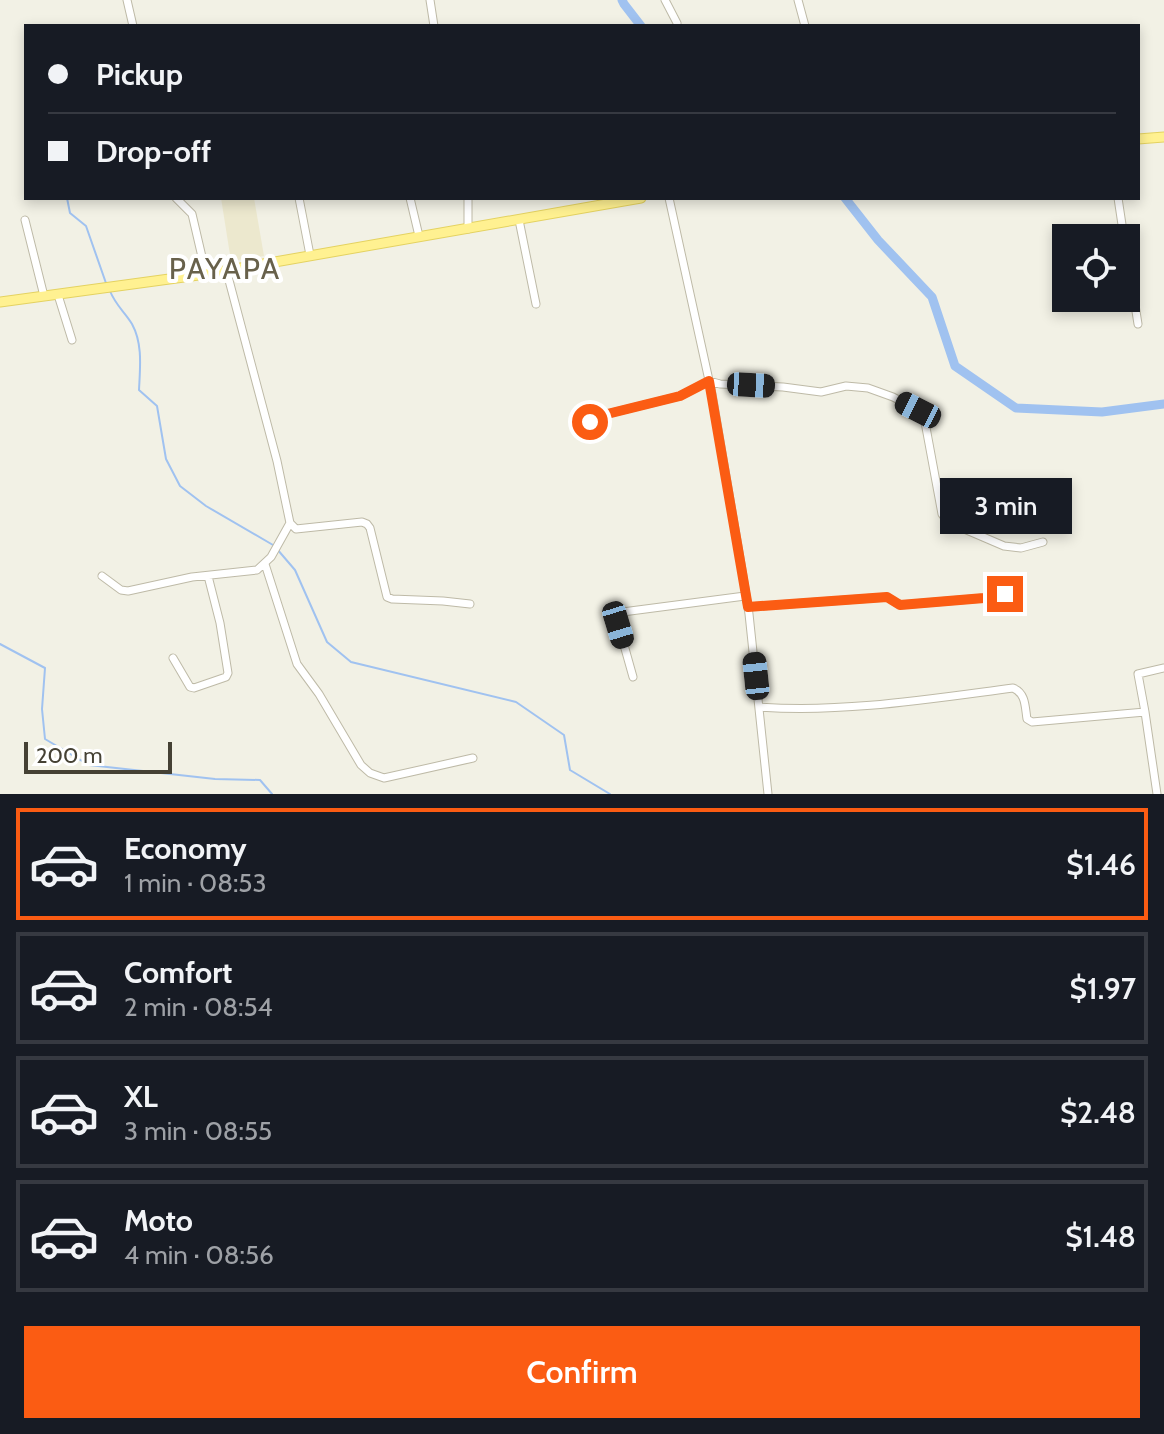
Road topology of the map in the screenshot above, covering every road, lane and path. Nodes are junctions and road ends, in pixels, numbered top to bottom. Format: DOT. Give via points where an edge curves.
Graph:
graph roads {
  1 [pos="127,0"];
  2 [pos="430,0"];
  3 [pos="665,0"];
  4 [pos="798,0"];
  5 [pos="677,23"];
  6 [pos="133,24"];
  7 [pos="434,24"];
  8 [pos="804,24"];
  9 [pos="1164,137"];
  10 [pos="1140,139"];
  11 [pos="177,200"];
  12 [pos="299,200"];
  13 [pos="410,200"];
  14 [pos="468,200"];
  15 [pos="630,200"];
  16 [pos="669,200"];
  17 [pos="1118,200"];
  18 [pos="25,220"];
  19 [pos="519,220"];
  20 [pos="1122,224"];
  21 [pos="468,229"];
  22 [pos="419,236"];
  23 [pos="310,255"];
  24 [pos="226,269"];
  25 [pos="206,274"];
  26 [pos="58,295"];
  27 [pos="44,296"];
  28 [pos="0,302"];
  29 [pos="536,304"];
  30 [pos="1136,312"];
  31 [pos="1138,324"];
  32 [pos="72,340"];
  33 [pos="709,381"];
  34 [pos="589,436"];
  35 [pos="290,523"];
  36 [pos="1043,542"];
  37 [pos="268,561"];
  38 [pos="102,576"];
  39 [pos="208,576"];
  40 [pos="1005,594"];
  41 [pos="745,596"];
  42 [pos="470,604"];
  43 [pos="748,607"];
  44 [pos="173,658"];
  45 [pos="1164,668"];
  46 [pos="633,677"];
  47 [pos="759,707"];
  48 [pos="1145,712"];
  49 [pos="473,758"];
  50 [pos="768,794"];
  51 [pos="1157,794"];
  1 -- 6 [label="street"];
  2 -- 7 [label="street"];
  3 -- 5 [label="street"];
  4 -- 8 [label="street"];
  9 -- 10 [label="main road"];
  11 -- 25 [label="street" via="192,214"];
  12 -- 23 [label="street"];
  13 -- 22 [label="street"];
  14 -- 21 [label="street"];
  15 -- 19 [label="main road"];
  16 -- 33 [label="street"];
  17 -- 20 [label="street"];
  18 -- 27 [label="street"];
  19 -- 21 [label="main road"];
  19 -- 29 [label="street"];
  21 -- 22 [label="main road"];
  22 -- 23 [label="main road"];
  23 -- 24 [label="main road"];
  24 -- 25 [label="main road"];
  24 -- 35 [label="street"];
  25 -- 26 [label="main road"];
  26 -- 27 [label="main road"];
  26 -- 32 [label="street"];
  27 -- 28 [label="main road"];
  30 -- 31 [label="street"];
  33 -- 34 [label="street" via="680,396 595,417"];
  33 -- 36 [label="street" via="821,392 846,386 893,397 918,410 925,422 942,514 948,522 1004,546"];
  33 -- 41 [label="street"];
  35 -- 37 [label="street"];
  35 -- 42 [label="street" via="296,529 367,524 387,597"];
  37 -- 39 [label="street" via="257,570"];
  37 -- 49 [label="street" via="297,664 361,765 384,778"];
  38 -- 39 [label="street" via="128,591"];
  39 -- 44 [label="street" via="228,673 190,687"];
  40 -- 43 [label="street" via="900,605 887,597"];
  41 -- 43 [label="street"];
  41 -- 46 [label="street" via="615,613"];
  43 -- 47 [label="street"];
  45 -- 48 [label="street" via="1138,674"];
  47 -- 48 [label="street" via="798,710 899,703 1013,688 1020,691 1032,722"];
  47 -- 50 [label="street"];
  48 -- 51 [label="street"];
}
